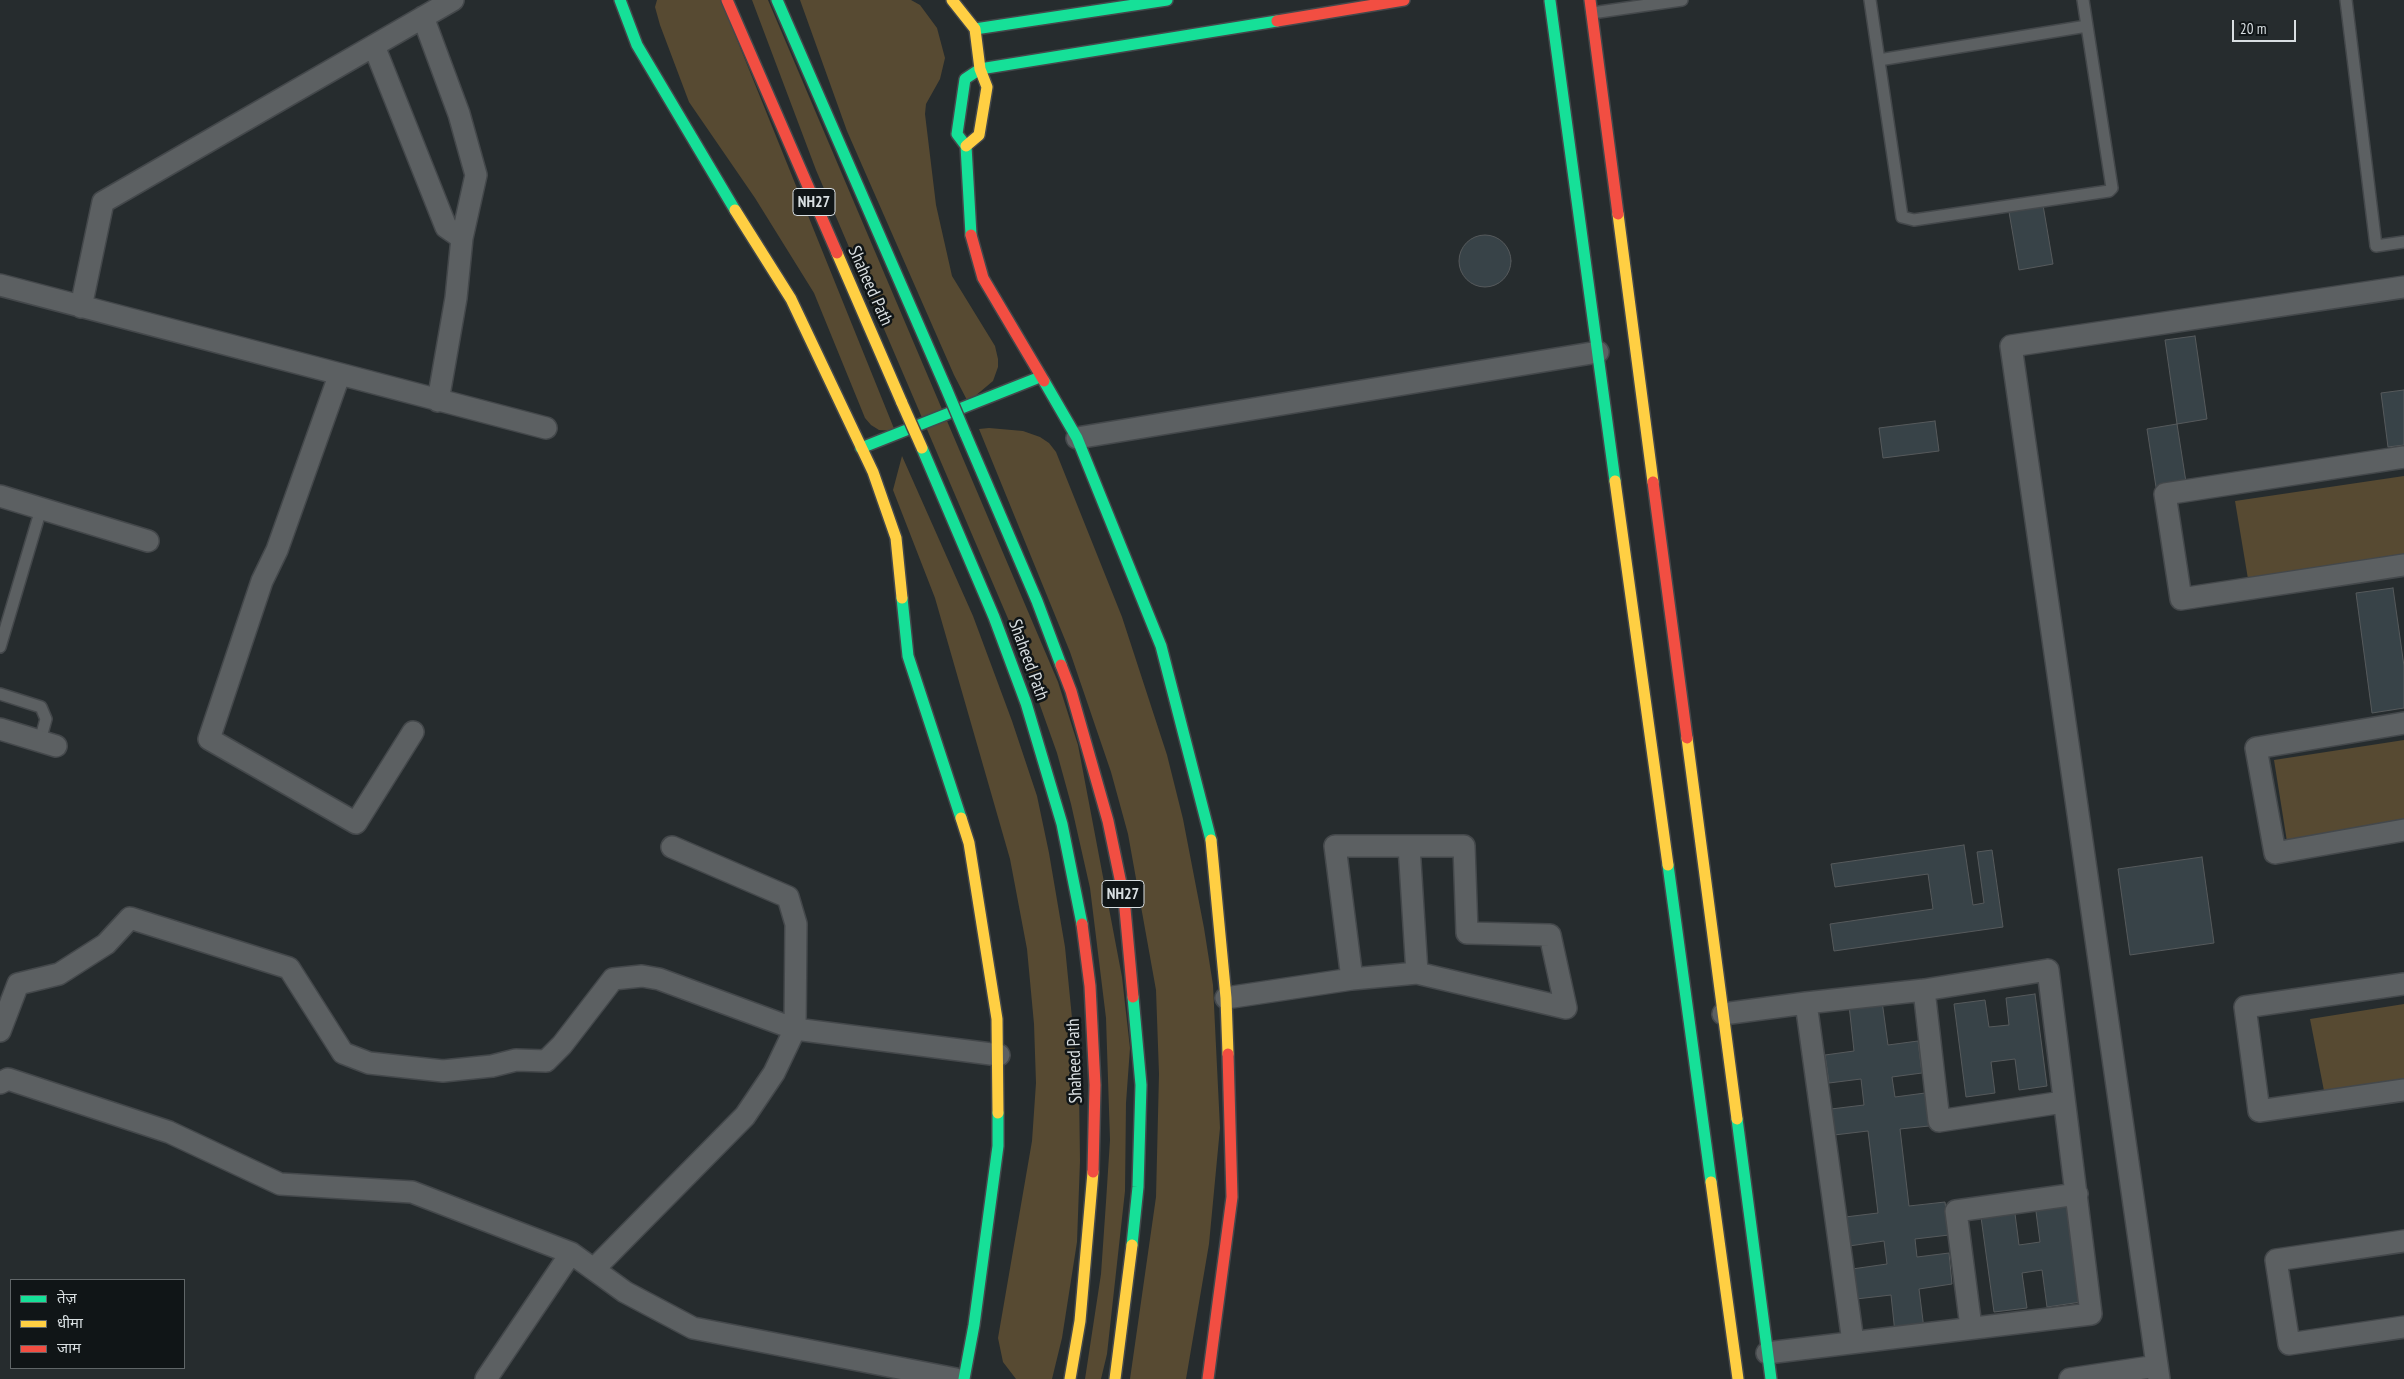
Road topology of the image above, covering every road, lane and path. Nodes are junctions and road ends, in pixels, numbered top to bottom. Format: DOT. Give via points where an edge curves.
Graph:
graph roads {
  1 [pos="453,0"];
  2 [pos="620,0"];
  3 [pos="727,0"];
  4 [pos="777,0"];
  5 [pos="952,0"];
  6 [pos="1167,0"];
  7 [pos="1404,0"];
  8 [pos="1682,0"];
  9 [pos="1870,0"];
  10 [pos="2082,0"];
  11 [pos="2346,0"];
  12 [pos="1583,1"];
  13 [pos="1552,2"];
  14 [pos="1591,13"];
  15 [pos="423,17"];
  16 [pos="2087,26"];
  17 [pos="975,29"];
  18 [pos="374,46"];
  19 [pos="1879,60"];
  20 [pos="980,69"];
  21 [pos="966,146"];
  22 [pos="462,238"];
  23 [pos="2404,242"];
  24 [pos="0,286"];
  25 [pos="2404,287"];
  26 [pos="81,306"];
  27 [pos="1598,352"];
  28 [pos="339,376"];
  29 [pos="1040,377"];
  30 [pos="438,401"];
  31 [pos="546,428"];
  32 [pos="1077,438"];
  33 [pos="862,448"];
  34 [pos="2404,458"];
  35 [pos="0,496"];
  36 [pos="41,509"];
  37 [pos="148,541"];
  38 [pos="2404,565"];
  39 [pos="0,647"];
  40 [pos="0,694"];
  41 [pos="2404,724"];
  42 [pos="0,729"];
  43 [pos="412,732"];
  44 [pos="48,744"];
  45 [pos="2404,830"];
  46 [pos="1409,846"];
  47 [pos="672,847"];
  48 [pos="1417,972"];
  49 [pos="1352,979"];
  50 [pos="2404,984"];
  51 [pos="1924,990"];
  52 [pos="1226,998"];
  53 [pos="1806,1004"];
  54 [pos="1723,1014"];
  55 [pos="795,1028"];
  56 [pos="0,1031"];
  57 [pos="999,1055"];
  58 [pos="0,1083"];
  59 [pos="2404,1090"];
  60 [pos="2063,1102"];
  61 [pos="2077,1194"];
  62 [pos="2404,1241"];
  63 [pos="571,1253"];
  64 [pos="594,1269"];
  65 [pos="1971,1327"];
  66 [pos="2404,1327"];
  67 [pos="1853,1342"];
  68 [pos="1767,1353"];
  69 [pos="2158,1373"];
  70 [pos="486,1379"];
  71 [pos="956,1379"];
  72 [pos="964,1379"];
  73 [pos="1070,1379"];
  74 [pos="1115,1379"];
  75 [pos="1208,1379"];
  76 [pos="1738,1379"];
  77 [pos="1771,1379"];
  78 [pos="2070,1379"];
  1 -- 15 [label="street"];
  2 -- 33 [label="main road" via="637,45 706,164 791,299"];
  3 -- 73 [label="main road, Shaheed Path / NH27, bridge" via="994,617 1026,703 1062,824 1080,907 1090,986 1095,1094 1093,1185 1080,1321"];
  4 -- 74 [label="main road, Shaheed Path / NH27, bridge" via="1037,601 1071,691 1108,821 1124,898 1141,1085 1138,1187"];
  5 -- 17 [label="main road"];
  6 -- 17 [label="main road"];
  7 -- 20 [label="main road"];
  8 -- 14 [label="lane"];
  9 -- 19 [label="lane"];
  10 -- 16 [label="lane"];
  11 -- 23 [label="lane" via="2376,246"];
  12 -- 14 [label="main road"];
  13 -- 27 [label="main road"];
  14 -- 54 [label="main road"];
  15 -- 18 [label="street"];
  15 -- 22 [label="street" via="459,114 476,175"];
  16 -- 19 [label="lane"];
  16 -- 19 [label="lane" via="2112,183 2109,191 1914,220 1902,216"];
  17 -- 20 [label="main road"];
  18 -- 22 [label="street" via="446,227"];
  18 -- 26 [label="street" via="104,202"];
  20 -- 21 [label="main road" via="987,87 979,135"];
  20 -- 21 [label="main road" via="964,79 957,134"];
  21 -- 29 [label="main road" via="971,242 983,278"];
  22 -- 30 [label="street" via="456,298"];
  24 -- 26 [label="street"];
  25 -- 69 [label="street" via="2011,346"];
  26 -- 28 [label="street"];
  27 -- 32 [label="street"];
  27 -- 76 [label="main road"];
  28 -- 30 [label="street"];
  28 -- 43 [label="street" via="277,550 262,581 209,740 356,823"];
  29 -- 32 [label="main road"];
  29 -- 33 [label="main road"];
  30 -- 31 [label="street"];
  32 -- 52 [label="main road" via="1161,646 1210,833"];
  33 -- 57 [label="main road" via="896,538 908,656 969,843 997,1019"];
  34 -- 38 [label="street" via="2165,494 2181,599"];
  35 -- 36 [label="street"];
  36 -- 37 [label="street"];
  36 -- 39 [label="lane"];
  40 -- 44 [label="lane" via="41,708 46,719"];
  41 -- 45 [label="street" via="2256,748 2275,853"];
  42 -- 44 [label="street"];
  46 -- 48 [label="street"];
  46 -- 48 [label="street" via="1464,846 1467,933 1550,935 1566,1008"];
  46 -- 49 [label="street" via="1335,846"];
  47 -- 55 [label="street" via="788,897 796,924"];
  48 -- 49 [label="street"];
  49 -- 52 [label="street"];
  50 -- 59 [label="street" via="2245,1007 2259,1111"];
  51 -- 53 [label="street"];
  51 -- 60 [label="street" via="1939,1121"];
  51 -- 60 [label="street" via="2048,970"];
  52 -- 75 [label="main road" via="1232,1197"];
  53 -- 54 [label="street"];
  53 -- 67 [label="street"];
  54 -- 68 [label="main road"];
  55 -- 56 [label="street" via="659,979 642,976 613,979 562,1046 546,1061 516,1060 443,1072 369,1063 343,1053 289,968 130,918 106,944 59,974 18,984"];
  55 -- 57 [label="street"];
  55 -- 64 [label="street" via="774,1073 746,1116"];
  57 -- 72 [label="main road" via="998,1146"];
  58 -- 63 [label="street" via="8,1079 169,1132 280,1184 412,1192"];
  60 -- 61 [label="street"];
  61 -- 65 [label="street" via="1956,1212"];
  61 -- 65 [label="street" via="2091,1314"];
  62 -- 66 [label="street" via="2276,1260 2289,1344"];
  63 -- 64 [label="street"];
  63 -- 70 [label="street"];
  64 -- 71 [label="street" via="624,1292 692,1328"];
  65 -- 67 [label="street"];
  67 -- 68 [label="street"];
  68 -- 77 [label="main road"];
  69 -- 78 [label="street"];
}
